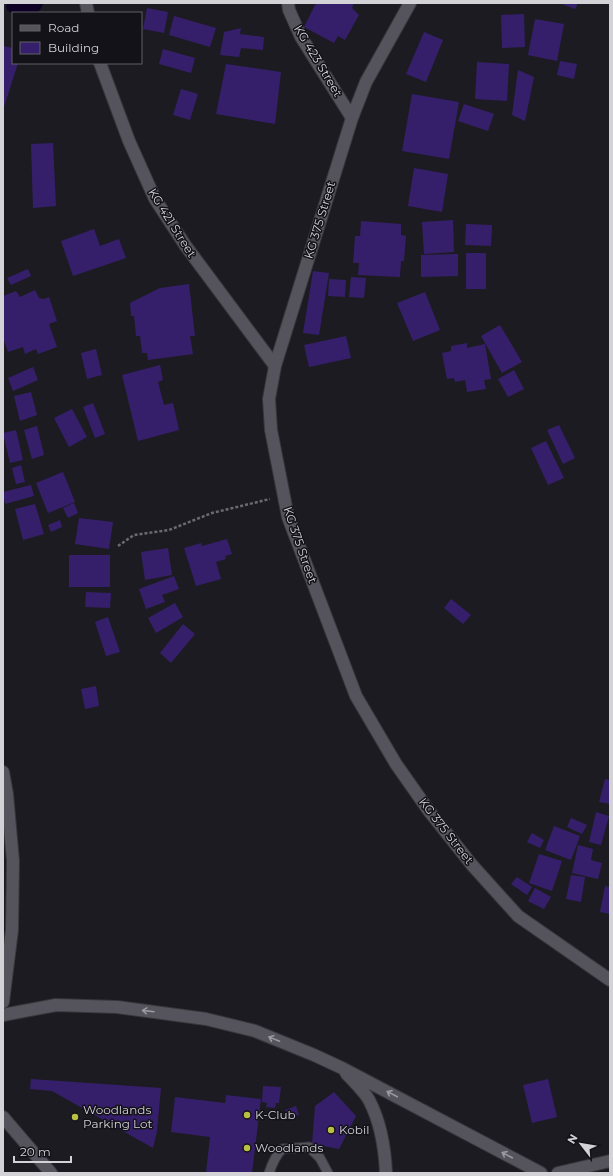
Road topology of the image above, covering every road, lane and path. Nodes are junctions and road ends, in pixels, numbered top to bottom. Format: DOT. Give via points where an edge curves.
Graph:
graph roads {
  1 [pos="288,3"];
  2 [pos="410,3"];
  3 [pos="100,64"];
  4 [pos="352,118"];
  5 [pos="275,366"];
  6 [pos="284,496"];
  7 [pos="118,546"];
  8 [pos="3,772"];
  9 [pos="610,980"];
  10 [pos="3,1002"];
  11 [pos="3,1015"];
  12 [pos="342,1068"];
  13 [pos="3,1117"];
  14 [pos="610,1161"];
  15 [pos="51,1173"];
  16 [pos="269,1173"];
  17 [pos="328,1173"];
  18 [pos="386,1173"];
  19 [pos="541,1173"];
  20 [pos="558,1173"];
  1 -- 4 [label="street, KG 423 Street" via="301,37"];
  2 -- 4 [label="street, KG 375 Street" via="366,82"];
  3 -- 5 [label="street, KG 421 Street" via="129,141 155,199 185,245"];
  4 -- 5 [label="street, KG 375 Street"];
  5 -- 6 [label="street, KG 375 Street" via="269,399 271,430"];
  6 -- 7 [label="path" via="212,513 169,530 134,535"];
  6 -- 9 [label="street, KG 375 Street" via="288,517 356,696 396,764 472,865 518,916"];
  8 -- 10 [label="street" via="13,868 12,930"];
  12 -- 11 [label="street, one-way" via="255,1031 206,1019 117,1007 56,1005"];
  12 -- 18 [label="street" via="369,1099 386,1156"];
  19 -- 12 [label="street, one-way"];
  13 -- 15 [label="street"];
  14 -- 20 [label="street"];
  16 -- 17 [label="lane" via="272,1162 282,1149 309,1148 320,1158"];
}
